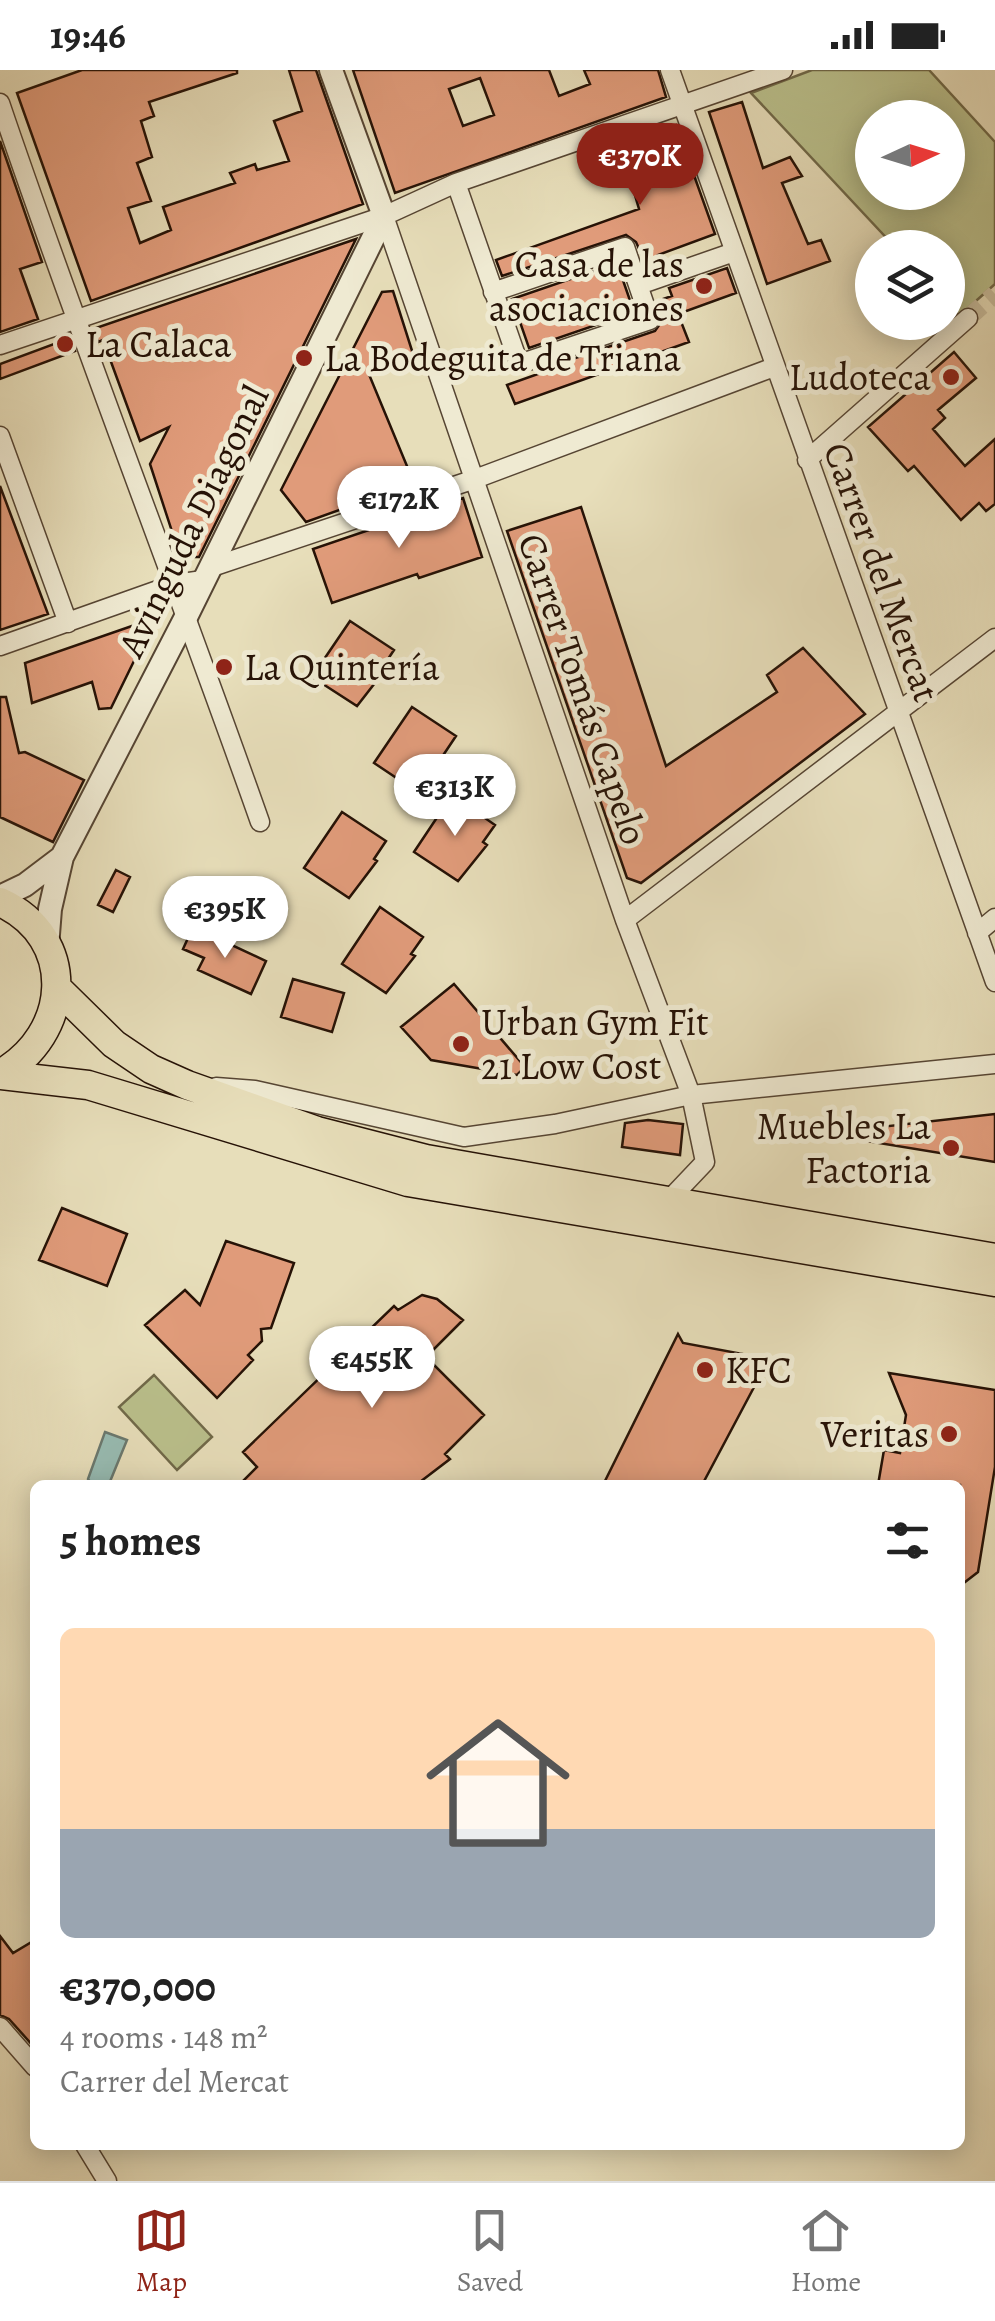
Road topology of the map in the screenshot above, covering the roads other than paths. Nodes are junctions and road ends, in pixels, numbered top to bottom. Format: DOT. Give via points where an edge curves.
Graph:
graph roads {
  1 [pos="331,70"];
  2 [pos="670,70"];
  3 [pos="782,70"];
  4 [pos="0,104"];
  5 [pos="682,106"];
  6 [pos="456,184"];
  7 [pos="384,216"];
  8 [pos="734,252"];
  9 [pos="639,285"];
  10 [pos="494,292"];
  11 [pos="968,318"];
  12 [pos="74,319"];
  13 [pos="0,345"];
  14 [pos="774,367"];
  15 [pos="0,436"];
  16 [pos="807,460"];
  17 [pos="474,479"];
  18 [pos="206,574"];
  19 [pos="175,584"];
  20 [pos="187,615"];
  21 [pos="68,623"];
  22 [pos="995,638"];
  23 [pos="0,646"];
  24 [pos="897,712"];
  25 [pos="260,822"];
  26 [pos="62,857"];
  27 [pos="0,900"];
  28 [pos="995,918"];
  29 [pos="624,920"];
  30 [pos="977,933"];
  31 [pos="47,947"];
  32 [pos="995,982"];
  33 [pos="57,988"];
  34 [pos="995,1064"];
  35 [pos="0,1075"];
  36 [pos="187,1085"];
  37 [pos="690,1095"];
  38 [pos="668,1201"];
  39 [pos="995,1258"];
  40 [pos="995,1282"];
  41 [pos="0,2027"];
  42 [pos="30,2061"];
  43 [pos="88,2150"];
  44 [pos="106,2181"];
  1 -- 7 [label="street, Carrer Tomás Capelo"];
  2 -- 5 [label="street, Carrer del Mercat"];
  3 -- 5 [label="street"];
  4 -- 12 [label="street"];
  5 -- 6 [label="street"];
  5 -- 8 [label="street, Carrer del Mercat"];
  6 -- 7 [label="street"];
  6 -- 10 [label="street"];
  7 -- 12 [label="street"];
  7 -- 17 [label="street, Carrer Tomás Capelo"];
  7 -- 18 [label="street, Avinguda Diagonal"];
  8 -- 9 [label="street"];
  8 -- 14 [label="street, Carrer del Mercat"];
  9 -- 10 [label="street" via="626,247"];
  9 -- 10 [label="street" via="650,320 519,364"];
  11 -- 16 [label="street"];
  12 -- 13 [label="street"];
  12 -- 19 [label="street"];
  14 -- 16 [label="street, Carrer del Mercat"];
  14 -- 17 [label="street"];
  15 -- 21 [label="street"];
  16 -- 24 [label="street, Carrer del Mercat"];
  17 -- 18 [label="street"];
  17 -- 29 [label="street, Carrer Tomás Capelo"];
  18 -- 19 [label="street"];
  18 -- 20 [label="street, Avinguda Diagonal"];
  19 -- 20 [label="street"];
  19 -- 21 [label="street"];
  20 -- 25 [label="street"];
  20 -- 26 [label="street, Avinguda Diagonal"];
  21 -- 23 [label="street"];
  22 -- 24 [label="street"];
  24 -- 29 [label="street"];
  24 -- 30 [label="street, Carrer del Mercat"];
  26 -- 27 [label="street, Avinguda Diagonal"];
  26 -- 31 [label="street, Avinguda Diagonal"];
  27 -- 31 [label="main road"];
  28 -- 30 [label="street"];
  29 -- 37 [label="street, Carrer Tomás Capelo"];
  30 -- 32 [label="street, Carrer del Mercat"];
  31 -- 33 [label="main road"];
  33 -- 35 [label="main road" via="46,1031"];
  33 -- 36 [label="main road" via="123,1051"];
  34 -- 37 [label="street"];
  35 -- 40 [label="main road" via="88,1085 408,1182"];
  36 -- 37 [label="street" via="255,1090 464,1137"];
  36 -- 38 [label="main road" via="318,1131 426,1159"];
  37 -- 38 [label="street, Carrer Tomás Capelo" via="705,1162"];
  38 -- 39 [label="main road"];
  41 -- 42 [label="street"];
  43 -- 44 [label="street"];
}
